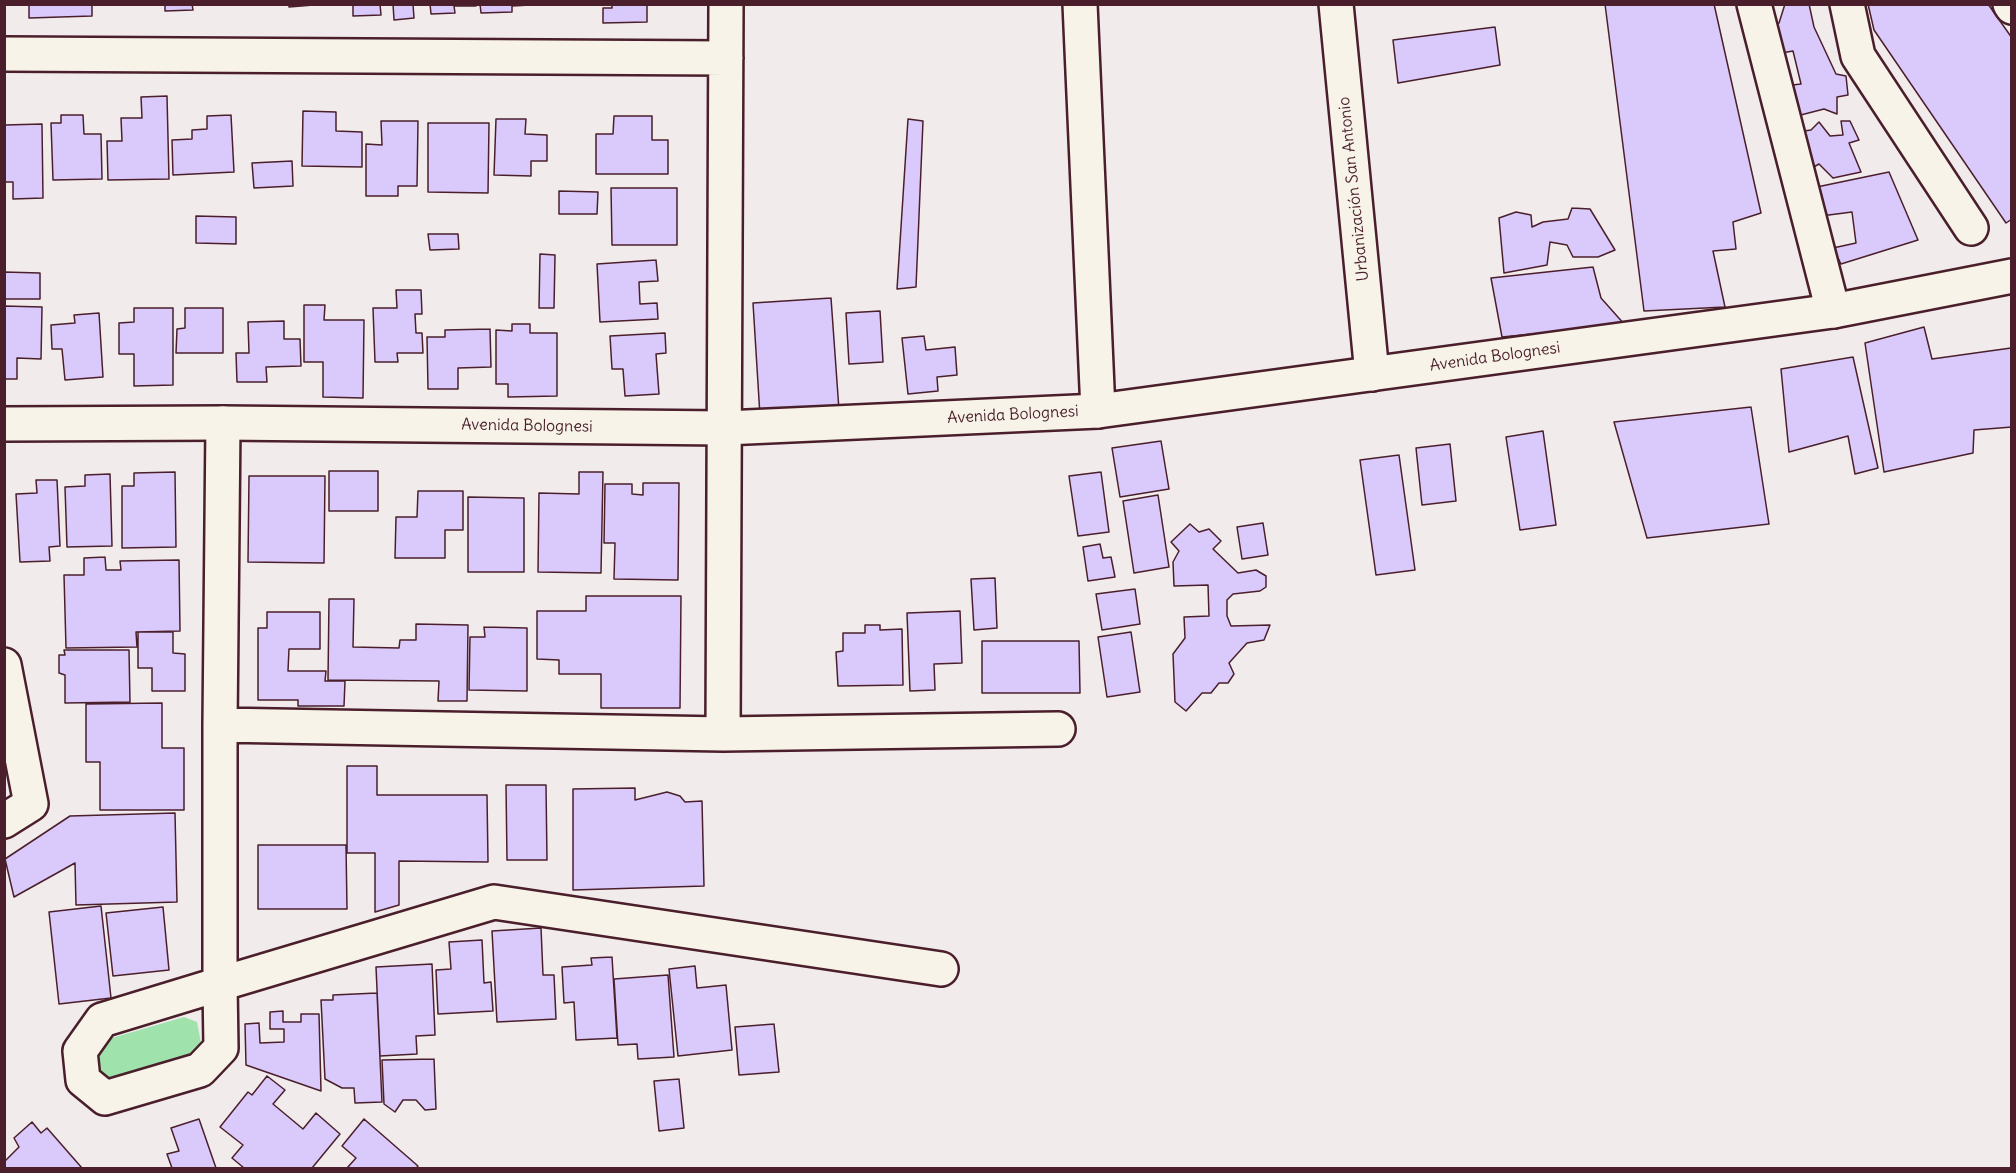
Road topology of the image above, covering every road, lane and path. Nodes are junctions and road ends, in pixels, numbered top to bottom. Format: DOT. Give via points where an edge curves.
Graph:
graph roads {
  1 [pos="726,4"];
  2 [pos="1080,4"];
  3 [pos="1336,4"];
  4 [pos="1754,4"];
  5 [pos="1847,4"];
  6 [pos="4,54"];
  7 [pos="726,58"];
  8 [pos="1971,228"];
  9 [pos="2012,276"];
  10 [pos="1833,311"];
  11 [pos="1372,374"];
  12 [pos="1098,411"];
  13 [pos="223,423"];
  14 [pos="4,424"];
  15 [pos="725,428"];
  16 [pos="4,665"];
  17 [pos="220,725"];
  18 [pos="1058,729"];
  19 [pos="723,734"];
  20 [pos="13,756"];
  21 [pos="4,821"];
  22 [pos="940,969"];
  1 -- 7 [label="street"];
  2 -- 12 [label="street"];
  3 -- 11 [label="street, Urbanización San Antonio"];
  4 -- 10 [label="street"];
  5 -- 8 [label="street" via="1858,56"];
  6 -- 7 [label="street"];
  7 -- 15 [label="street"];
  9 -- 10 [label="street, Avenida Bolognesi"];
  10 -- 11 [label="street, Avenida Bolognesi"];
  11 -- 12 [label="street, Avenida Bolognesi"];
  12 -- 15 [label="street, Avenida Bolognesi"];
  13 -- 14 [label="street, Avenida Bolognesi"];
  13 -- 15 [label="street, Avenida Bolognesi"];
  13 -- 17 [label="street"];
  15 -- 19 [label="street"];
  16 -- 20 [label="street"];
  17 -- 19 [label="street"];
  17 -- 22 [label="street" via="220,984 494,902"];
  18 -- 19 [label="street"];
  20 -- 21 [label="street" via="31,804"];
}
